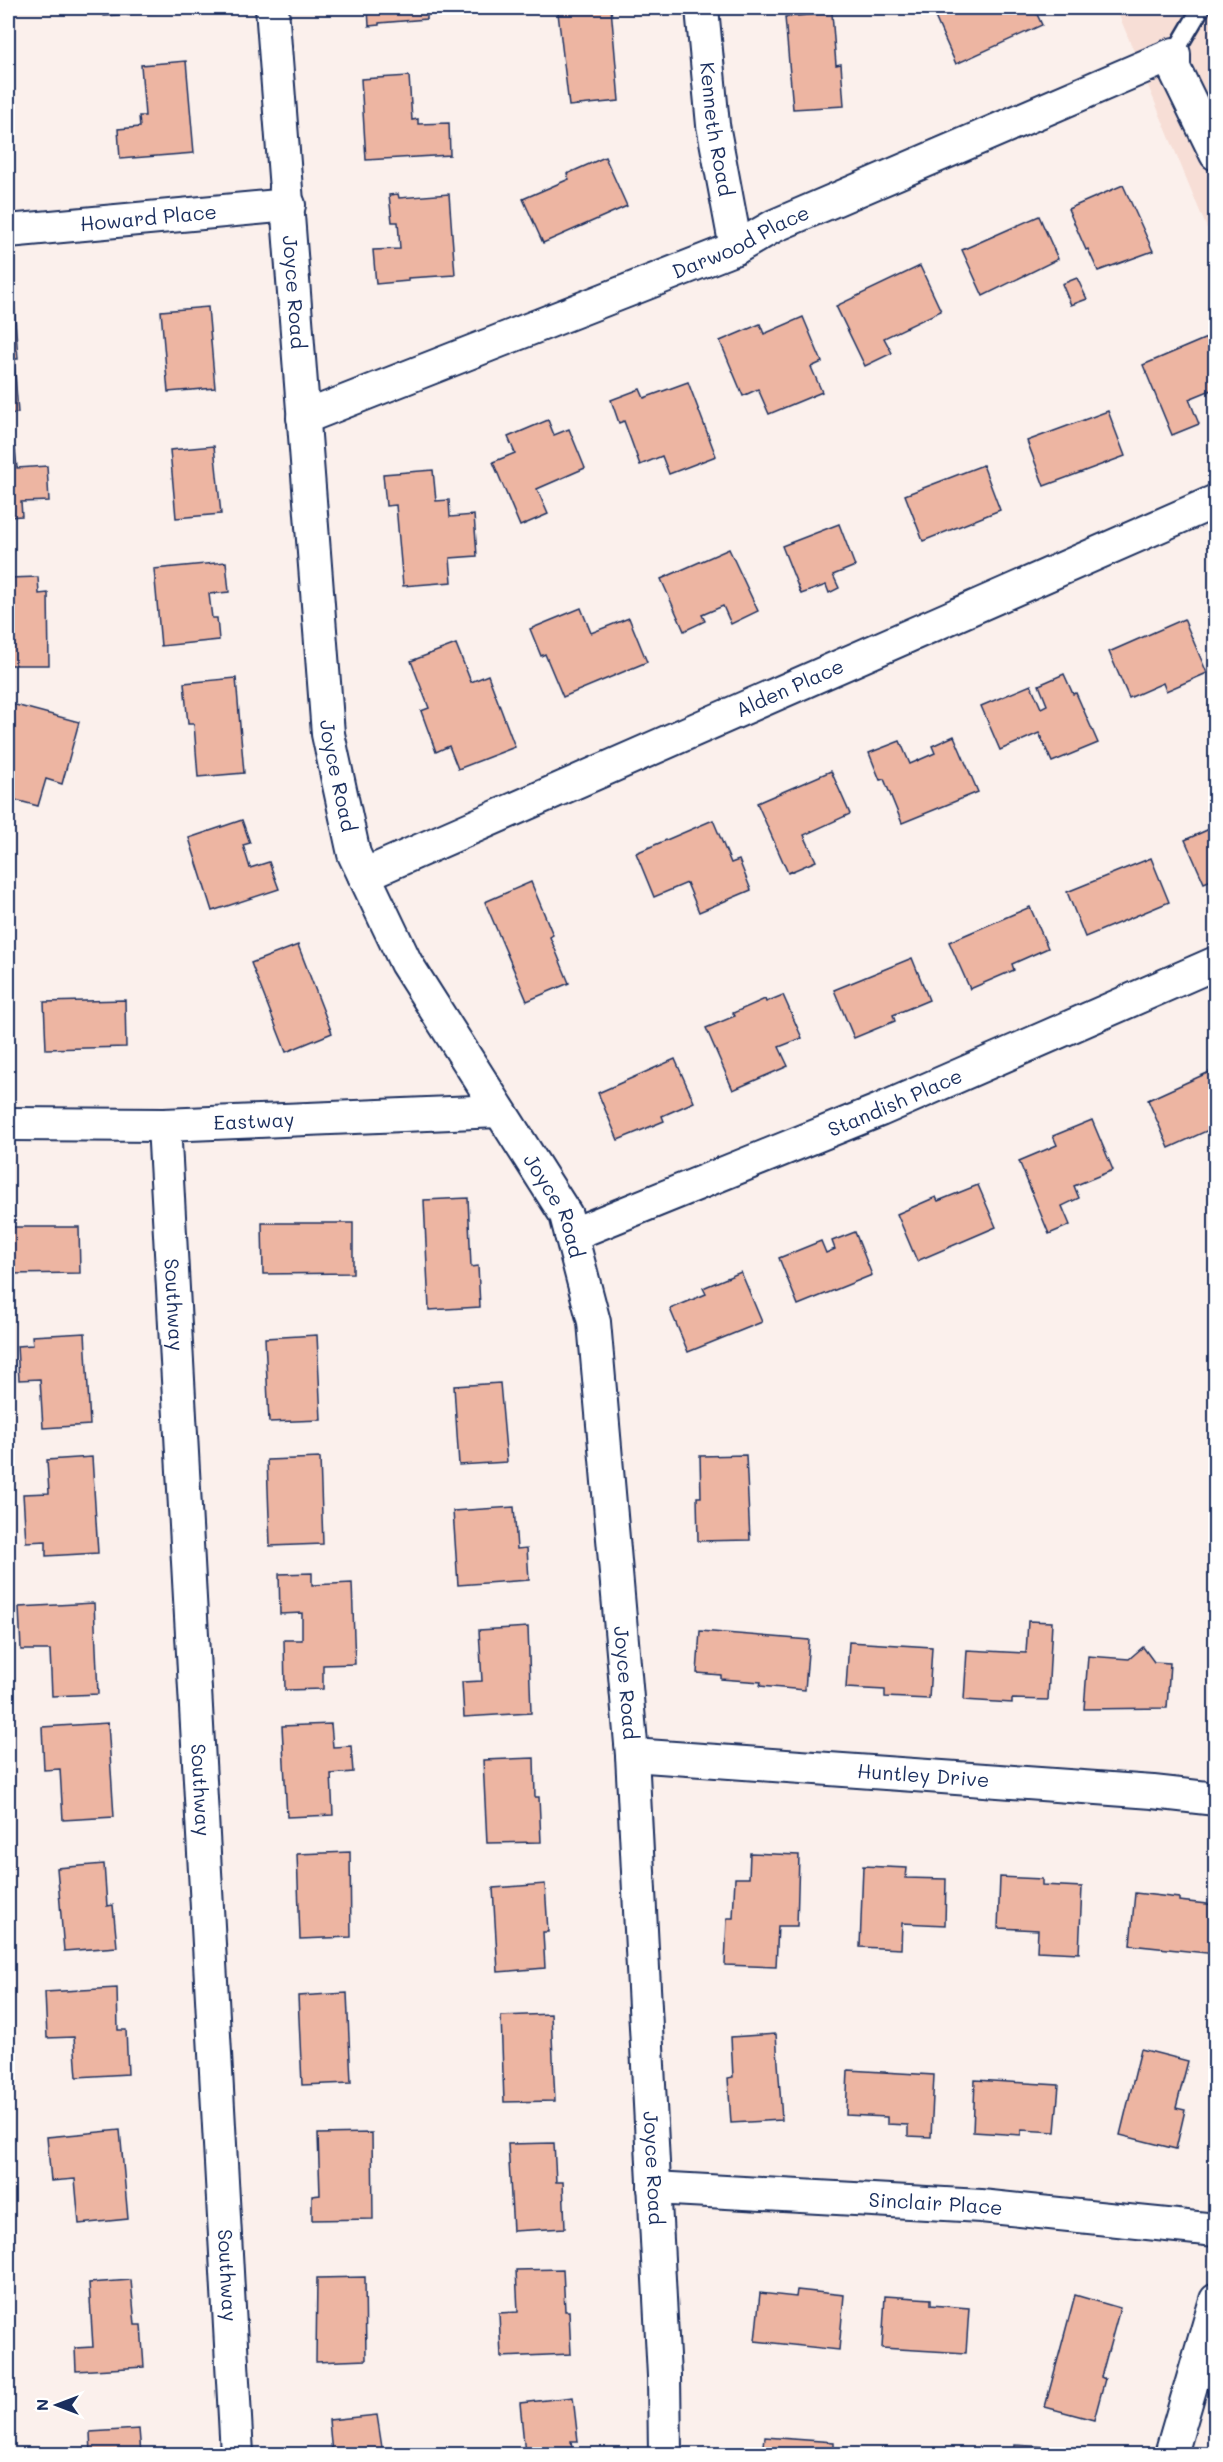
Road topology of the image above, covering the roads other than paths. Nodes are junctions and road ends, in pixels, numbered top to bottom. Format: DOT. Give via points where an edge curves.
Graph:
graph roads {
  1 [pos="272,8"];
  2 [pos="702,8"];
  3 [pos="1201,8"];
  4 [pos="1174,54"];
  5 [pos="1215,154"];
  6 [pos="288,205"];
  7 [pos="8,231"];
  8 [pos="736,248"];
  9 [pos="303,418"];
  10 [pos="1215,501"];
  11 [pos="364,875"];
  12 [pos="1215,963"];
  13 [pos="499,1111"];
  14 [pos="8,1124"];
  15 [pos="164,1125"];
  16 [pos="571,1235"];
  17 [pos="632,1755"];
  18 [pos="1215,1799"];
  19 [pos="654,2188"];
  20 [pos="1215,2230"];
  21 [pos="1215,2300"];
  22 [pos="237,2454"];
  23 [pos="665,2454"];
  24 [pos="1171,2454"];
  1 -- 6 [label="street, Joyce Road"];
  2 -- 8 [label="street, Kenneth Road" via="713,125"];
  3 -- 4 [label="lane"];
  4 -- 5 [label="street" via="1174,68"];
  4 -- 8 [label="street, Darwood Place" via="774,226"];
  6 -- 7 [label="street, Howard Place"];
  6 -- 9 [label="street, Joyce Road"];
  8 -- 9 [label="street, Darwood Place"];
  9 -- 11 [label="street, Joyce Road" via="328,734 354,854"];
  10 -- 11 [label="street, Alden Place"];
  11 -- 13 [label="street, Joyce Road" via="406,963"];
  12 -- 16 [label="street, Standish Place" via="880,1110"];
  13 -- 15 [label="street, Eastway"];
  13 -- 16 [label="street, Joyce Road" via="566,1215"];
  14 -- 15 [label="street, Eastway"];
  15 -- 22 [label="street, Southway"];
  16 -- 17 [label="street, Joyce Road" via="594,1322"];
  17 -- 18 [label="street, Huntley Drive"];
  17 -- 19 [label="street, Joyce Road"];
  19 -- 20 [label="street, Sinclair Place" via="981,2206"];
  19 -- 23 [label="street, Joyce Road"];
  21 -- 24 [label="street"];
}
